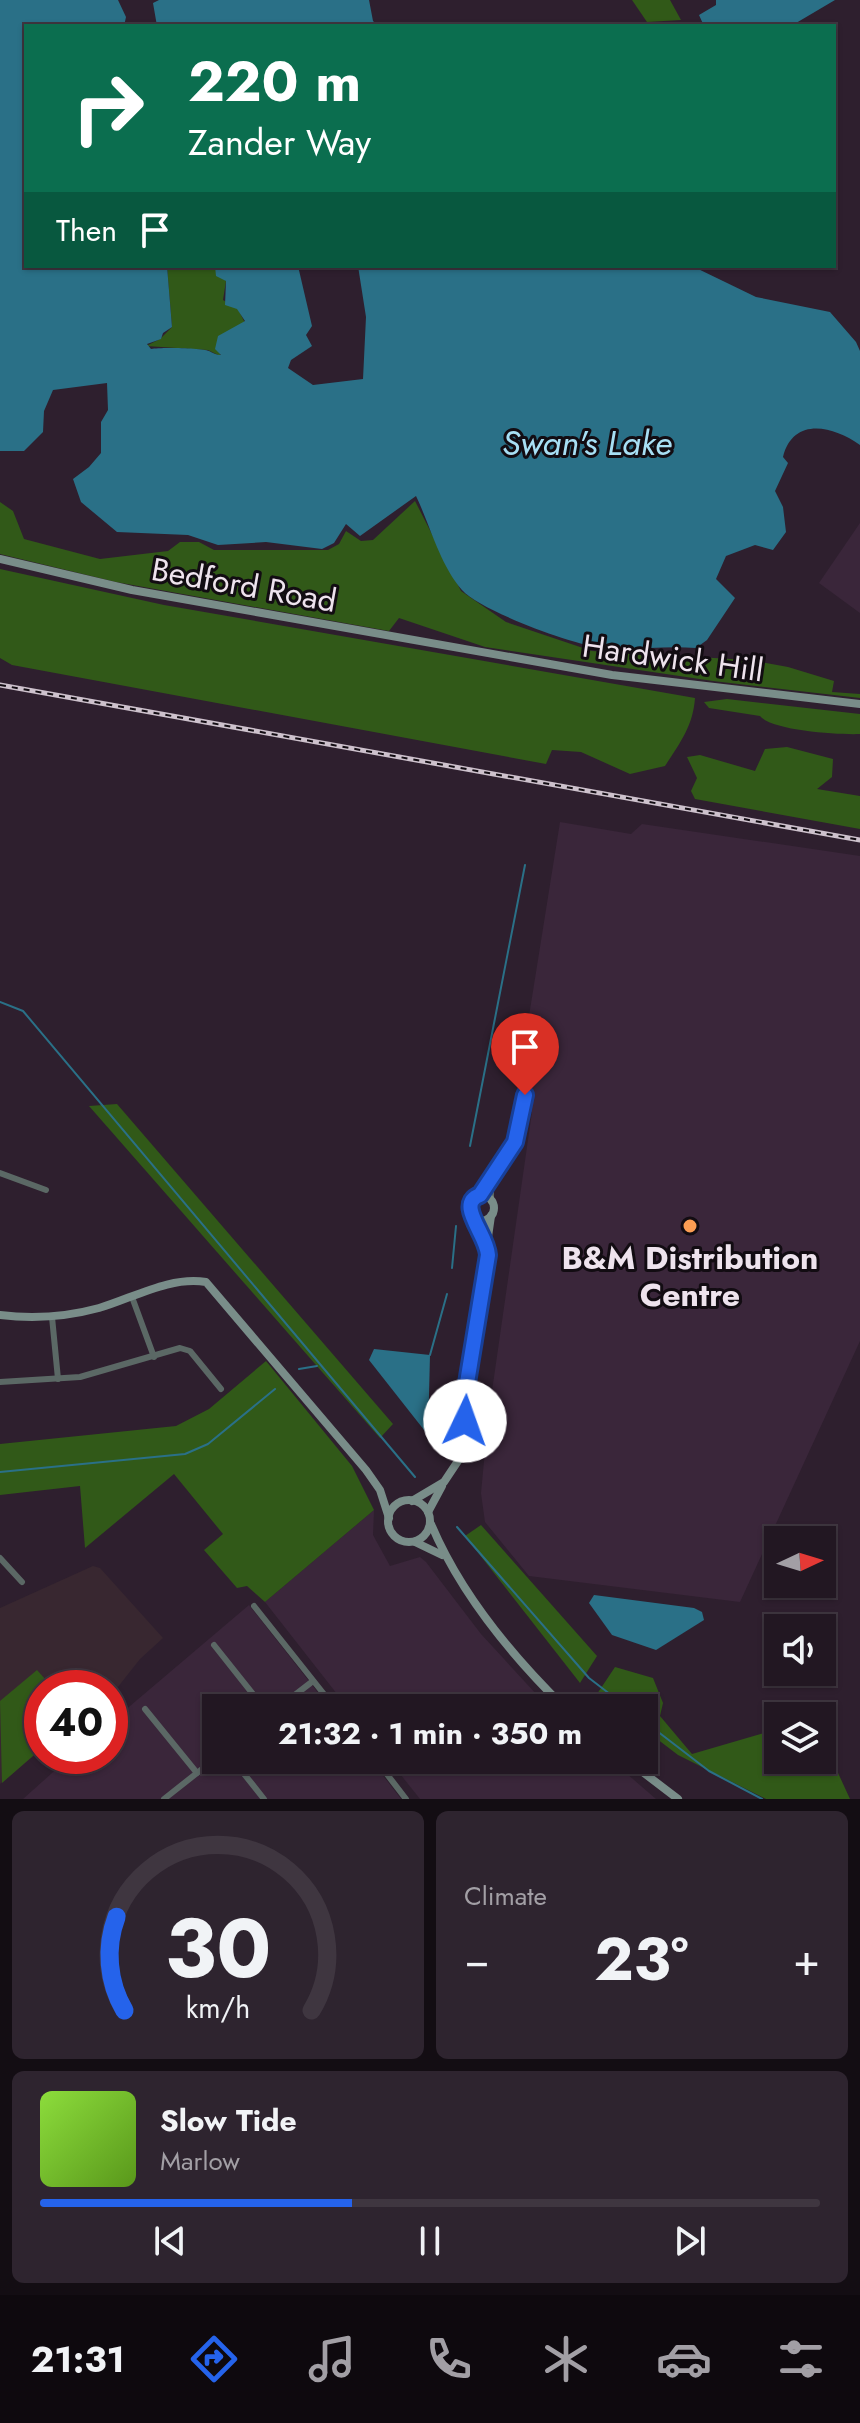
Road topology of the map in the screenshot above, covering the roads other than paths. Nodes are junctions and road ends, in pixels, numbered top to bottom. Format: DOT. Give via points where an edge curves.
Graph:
graph roads {
  1 [pos="0,559"];
  2 [pos="481,652"];
  3 [pos="860,704"];
  4 [pos="525,1095"];
  5 [pos="0,1173"];
  6 [pos="491,1177"];
  7 [pos="46,1190"];
  8 [pos="480,1195"];
  9 [pos="491,1201"];
  10 [pos="491,1216"];
  11 [pos="475,1220"];
  12 [pos="487,1242"];
  13 [pos="132,1297"];
  14 [pos="0,1315"];
  15 [pos="52,1317"];
  16 [pos="154,1357"];
  17 [pos="58,1379"];
  18 [pos="0,1382"];
  19 [pos="221,1389"];
  20 [pos="444,1482"];
  21 [pos="380,1490"];
  22 [pos="402,1501"];
  23 [pos="412,1501"];
  24 [pos="428,1512"];
  25 [pos="389,1518"];
  26 [pos="431,1524"];
  27 [pos="414,1542"];
  28 [pos="443,1556"];
  29 [pos="0,1558"];
  30 [pos="22,1582"];
  31 [pos="254,1606"];
  32 [pos="214,1645"];
  33 [pos="313,1681"];
  34 [pos="253,1694"];
  35 [pos="296,1694"];
  36 [pos="324,1694"];
  37 [pos="552,1694"];
  38 [pos="145,1709"];
  39 [pos="202,1769"];
  40 [pos="197,1773"];
  41 [pos="244,1774"];
  42 [pos="387,1774"];
  43 [pos="643,1774"];
  44 [pos="666,1795"];
  45 [pos="164,1799"];
  46 [pos="264,1799"];
  47 [pos="406,1799"];
  48 [pos="678,1799"];
  1 -- 2 [label="street, Bedford Road" via="106,585"];
  2 -- 3 [label="street, Hardwick Hill" via="657,682"];
  4 -- 6 [label="street" via="515,1142"];
  5 -- 7 [label="street"];
  6 -- 8 [label="street"];
  6 -- 9 [label="street"];
  8 -- 9 [label="street"];
  8 -- 11 [label="street" via="469,1206"];
  9 -- 10 [label="street"];
  10 -- 11 [label="street"];
  10 -- 12 [label="street"];
  11 -- 12 [label="street"];
  12 -- 20 [label="street" via="466,1389 465,1441"];
  13 -- 15 [label="street"];
  13 -- 16 [label="street"];
  13 -- 21 [label="street" via="188,1279 206,1282"];
  14 -- 15 [label="street"];
  15 -- 17 [label="street"];
  16 -- 17 [label="street"];
  16 -- 19 [label="street" via="185,1349"];
  17 -- 18 [label="street"];
  20 -- 23 [label="street"];
  20 -- 24 [label="street"];
  21 -- 22 [label="street"];
  21 -- 25 [label="street"];
  22 -- 23 [label="street"];
  22 -- 25 [label="street"];
  23 -- 24 [label="street"];
  24 -- 26 [label="street"];
  25 -- 27 [label="street" via="397,1539"];
  26 -- 27 [label="street"];
  26 -- 28 [label="street"];
  27 -- 28 [label="street"];
  28 -- 37 [label="street" via="506,1642"];
  29 -- 30 [label="street"];
  31 -- 33 [label="street"];
  32 -- 34 [label="street"];
  33 -- 35 [label="street"];
  33 -- 36 [label="street"];
  38 -- 40 [label="street"];
  39 -- 40 [label="street"];
  40 -- 45 [label="street"];
  41 -- 46 [label="street"];
  42 -- 47 [label="street"];
  43 -- 44 [label="street"];
  44 -- 48 [label="street"];
}
